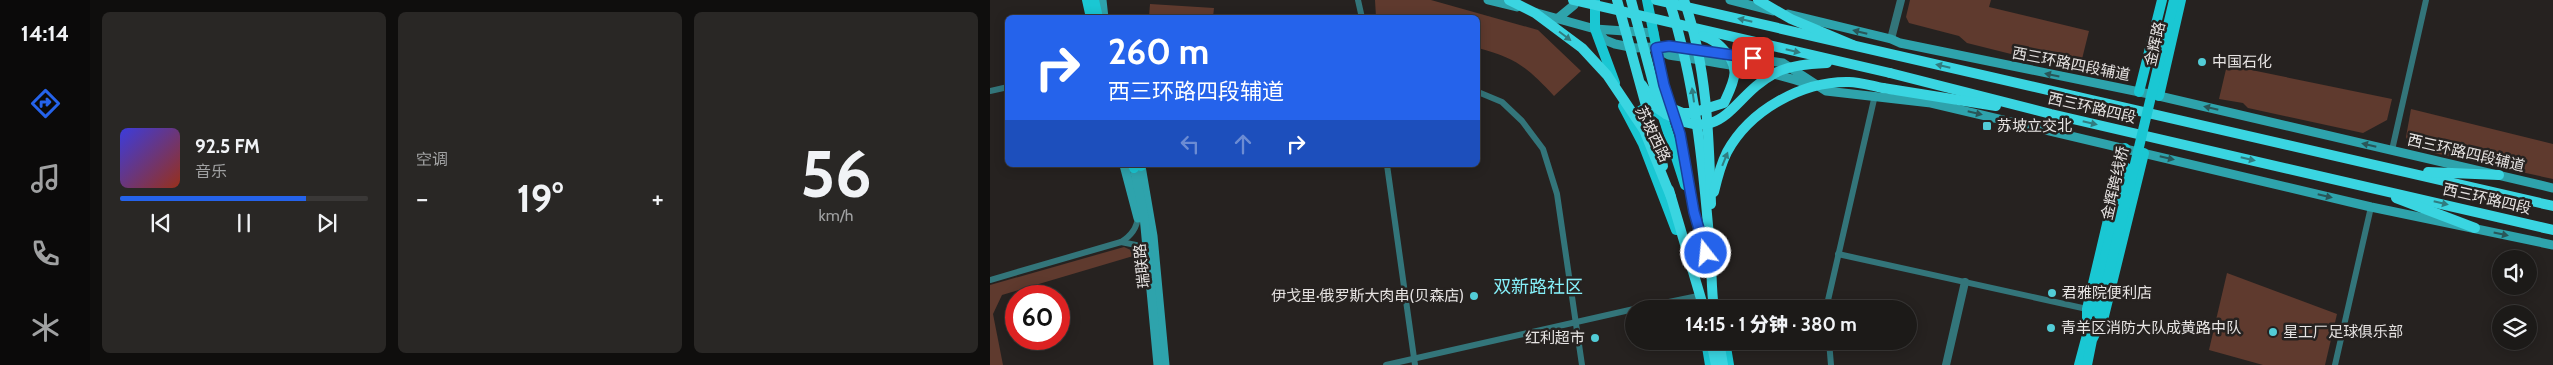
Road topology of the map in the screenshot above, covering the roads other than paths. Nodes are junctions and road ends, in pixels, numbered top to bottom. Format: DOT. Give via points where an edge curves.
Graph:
graph roads {
  1 [pos="1083,0"];
  2 [pos="1087,0"];
  3 [pos="1094,0"];
  4 [pos="1102,0"];
  5 [pos="1358,0"];
  6 [pos="1488,0"];
  7 [pos="1510,0"];
  8 [pos="1574,0"];
  9 [pos="1595,0"];
  10 [pos="1617,0"];
  11 [pos="1631,0"];
  12 [pos="1647,0"];
  13 [pos="1656,0"];
  14 [pos="1669,0"];
  15 [pos="1684,0"];
  16 [pos="1730,0"];
  17 [pos="1758,0"];
  18 [pos="1901,0"];
  19 [pos="2162,0"];
  20 [pos="2168,0"];
  21 [pos="2174,0"];
  22 [pos="2181,0"];
  23 [pos="2426,0"];
  24 [pos="1086,15"];
  25 [pos="1090,15"];
  26 [pos="1097,15"];
  27 [pos="1104,15"];
  28 [pos="1361,15"];
  29 [pos="1558,19"];
  30 [pos="1665,21"];
  31 [pos="1595,29"];
  32 [pos="1654,33"];
  33 [pos="1892,39"];
  34 [pos="1853,45"];
  35 [pos="1656,48"];
  36 [pos="1840,62"];
  37 [pos="1638,80"];
  38 [pos="1005,88"];
  39 [pos="990,91"];
  40 [pos="1879,91"];
  41 [pos="2140,92"];
  42 [pos="1480,93"];
  43 [pos="2159,96"];
  44 [pos="2051,114"];
  45 [pos="1633,125"];
  46 [pos="2125,148"];
  47 [pos="2392,150"];
  48 [pos="2144,153"];
  49 [pos="1134,167"];
  50 [pos="1134,167"];
  51 [pos="1146,167"];
  52 [pos="1387,167"];
  53 [pos="2402,171"];
  54 [pos="2499,175"];
  55 [pos="2360,184"];
  56 [pos="2553,188"];
  57 [pos="1671,198"];
  58 [pos="1711,205"];
  59 [pos="2371,206"];
  60 [pos="2553,206"];
  61 [pos="1694,212"];
  62 [pos="1138,217"];
  63 [pos="2476,228"];
  64 [pos="2553,230"];
  65 [pos="1121,242"];
  66 [pos="2553,246"];
  67 [pos="1150,247"];
  68 [pos="1710,248"];
  69 [pos="1838,254"];
  70 [pos="1148,260"];
  71 [pos="990,280"];
  72 [pos="1965,282"];
  73 [pos="1698,296"];
  74 [pos="1678,300"];
  75 [pos="1699,300"];
  76 [pos="1701,300"];
  77 [pos="1713,300"];
  78 [pos="1716,300"];
  79 [pos="1828,300"];
  80 [pos="1625,311"];
  81 [pos="2092,312"];
  82 [pos="1575,321"];
  83 [pos="2090,337"];
  84 [pos="1708,350"];
  85 [pos="1713,350"];
  86 [pos="1720,350"];
  87 [pos="1726,350"];
  88 [pos="1830,350"];
  89 [pos="1414,362"];
  90 [pos="1158,365"];
  91 [pos="1165,365"];
  92 [pos="1386,365"];
  93 [pos="1582,365"];
  94 [pos="1710,365"];
  95 [pos="1716,365"];
  96 [pos="1723,365"];
  97 [pos="1729,365"];
  98 [pos="1831,365"];
  99 [pos="1946,365"];
  100 [pos="2079,365"];
  101 [pos="2087,365"];
  102 [pos="2335,365"];
  1 -- 24 [label="main road"];
  2 -- 25 [label="main road"];
  3 -- 26 [label="main road"];
  4 -- 27 [label="main road"];
  5 -- 28 [label="street"];
  6 -- 29 [label="main road"];
  7 -- 57 [label="highway, one-way, bridge" via="1535,13 1582,48 1607,75 1644,130"];
  8 -- 29 [label="main road" via="1574,5"];
  8 -- 30 [label="highway, 西三环路四段, bridge"];
  9 -- 31 [label="main road, 苏坡西路"];
  10 -- 37 [label="highway, bridge"];
  11 -- 30 [label="highway, bridge" via="1655,90 1664,105 1692,114 1724,103 1734,82 1732,58 1713,39"];
  12 -- 32 [label="main road, 苏坡西路"];
  34 -- 13 [label="highway, 西三环路四段, one-way, bridge"];
  68 -- 14 [label="highway, one-way, bridge" via="1692,86"];
  15 -- 58 [label="highway, bridge" via="1702,69"];
  33 -- 16 [label="main road, 西三环路四段辅道, one-way"];
  17 -- 34 [label="highway, bridge" via="1790,19"];
  18 -- 33 [label="street"];
  19 -- 41 [label="main road, 金辉路"];
  20 -- 81 [label="main road, 金辉跨线桥, bridge"];
  21 -- 81 [label="main road, 金辉跨线桥, bridge"];
  22 -- 43 [label="main road, 金辉路"];
  23 -- 47 [label="street"];
  29 -- 31 [label="main road"];
  30 -- 36 [label="highway, 西三环路四段, one-way, bridge"];
  31 -- 32 [label="main road"];
  31 -- 35 [label="main road" via="1605,40 1615,44"];
  31 -- 45 [label="main road, 苏坡西路"];
  32 -- 35 [label="main road, 苏坡西路"];
  41 -- 33 [label="main road, 西三环路四段辅道, one-way"];
  53 -- 34 [label="highway, 西三环路四段, one-way"];
  35 -- 40 [label="main road" via="1679,47 1782,63 1826,91"];
  35 -- 61 [label="main road, 苏坡西路" via="1680,134"];
  36 -- 37 [label="highway, bridge" via="1799,65 1775,73 1751,89 1727,115 1708,126 1684,124 1666,114 1657,108"];
  36 -- 44 [label="highway, 西三环路四段, bridge"];
  37 -- 57 [label="highway, bridge"];
  38 -- 39 [label="street"];
  40 -- 44 [label="highway"];
  40 -- 46 [label="main road, one-way"];
  58 -- 40 [label="highway, one-way, bridge" via="1727,153 1759,115 1779,100 1833,82 1851,82"];
  40 -- 69 [label="street"];
  41 -- 43 [label="main road, 西三环路四段辅道"];
  42 -- 82 [label="street" via="1502,102 1522,121 1543,149 1557,194"];
  47 -- 43 [label="main road, 西三环路四段辅道, one-way"];
  44 -- 55 [label="highway, 西三环路四段, one-way"];
  45 -- 61 [label="main road" via="1642,108 1657,111 1663,117"];
  45 -- 73 [label="main road, 苏坡西路" via="1663,191"];
  46 -- 48 [label="main road"];
  46 -- 81 [label="main road"];
  47 -- 54 [label="main road, 西三环路四段辅道"];
  48 -- 59 [label="main road, one-way"];
  48 -- 83 [label="main road" via="2104,316"];
  49 -- 67 [label="main road, 瑞联路"];
  50 -- 62 [label="main road"];
  51 -- 67 [label="main road" via="1153,205"];
  52 -- 89 [label="street"];
  53 -- 54 [label="highway"];
  53 -- 60 [label="highway, 西三环路四段"];
  54 -- 56 [label="main road, 西三环路四段辅道"];
  55 -- 63 [label="highway"];
  55 -- 64 [label="highway, 西三环路四段, one-way"];
  57 -- 76 [label="highway"];
  58 -- 68 [label="highway, bridge"];
  59 -- 63 [label="main road"];
  59 -- 102 [label="street"];
  61 -- 78 [label="main road, 苏坡西路"];
  62 -- 65 [label="street" via="1138,225"];
  62 -- 67 [label="main road"];
  63 -- 66 [label="main road, one-way"];
  65 -- 70 [label="street" via="1136,245"];
  65 -- 71 [label="street"];
  67 -- 70 [label="main road, 瑞联路"];
  67 -- 91 [label="main road, 瑞联路"];
  68 -- 77 [label="highway, bridge"];
  69 -- 72 [label="street"];
  69 -- 79 [label="street"];
  70 -- 90 [label="main road, 瑞联路"];
  72 -- 81 [label="street"];
  72 -- 99 [label="street"];
  73 -- 74 [label="street"];
  73 -- 75 [label="main road, 苏坡西路"];
  80 -- 82 [label="street"];
  81 -- 83 [label="main road"];
  82 -- 89 [label="street"];
  82 -- 93 [label="street"];
  83 -- 100 [label="main road"];
  83 -- 101 [label="main road"];
  84 -- 94 [label="main road"];
  85 -- 95 [label="highway"];
  86 -- 96 [label="highway"];
  87 -- 97 [label="main road"];
  88 -- 98 [label="street"];
  89 -- 92 [label="street"];
}
